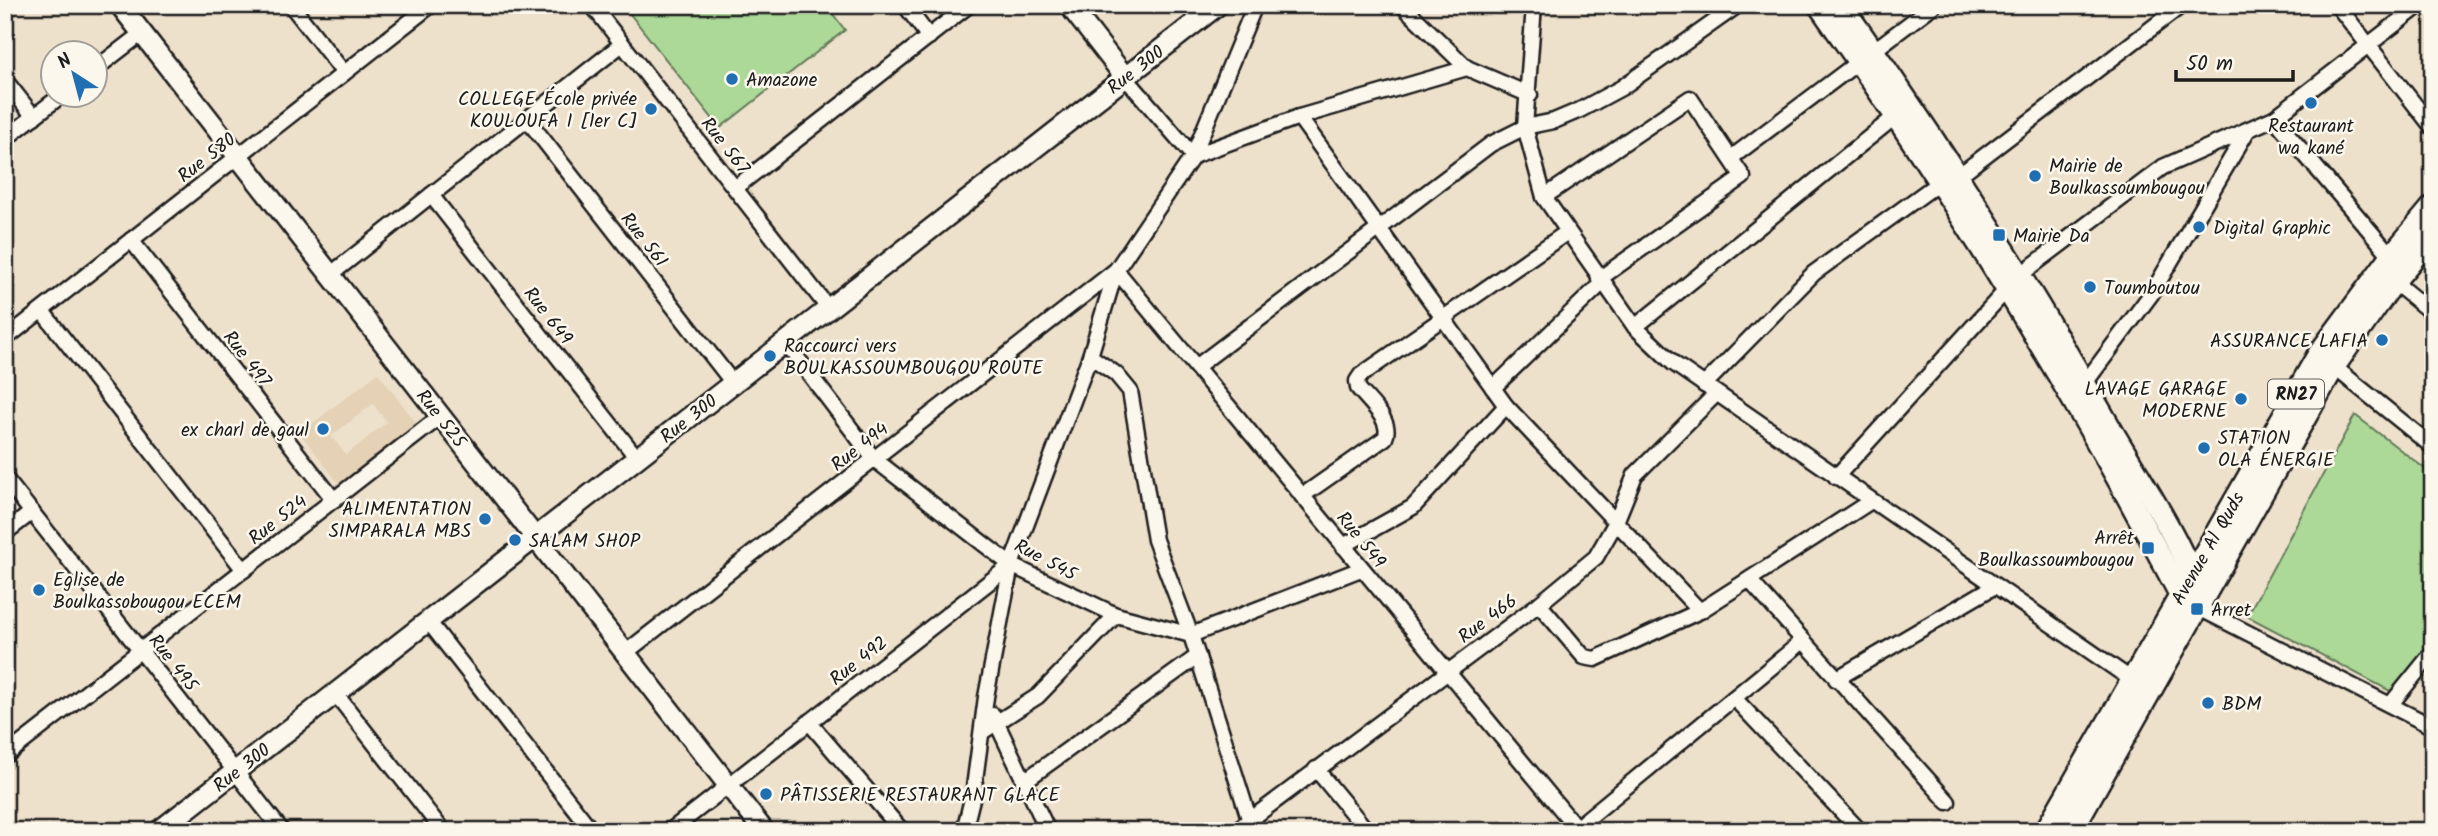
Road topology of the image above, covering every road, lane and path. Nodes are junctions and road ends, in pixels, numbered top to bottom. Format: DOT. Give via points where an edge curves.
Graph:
graph roads {
  1 [pos="120,5"];
  2 [pos="291,5"];
  3 [pos="430,5"];
  4 [pos="592,5"];
  5 [pos="905,5"];
  6 [pos="969,5"];
  7 [pos="1218,5"];
  8 [pos="1255,5"];
  9 [pos="1402,5"];
  10 [pos="1534,5"];
  11 [pos="1738,5"];
  12 [pos="1819,5"];
  13 [pos="1841,5"];
  14 [pos="1934,5"];
  15 [pos="2182,5"];
  16 [pos="2337,5"];
  17 [pos="2420,5"];
  18 [pos="1078,9"];
  19 [pos="142,33"];
  20 [pos="929,37"];
  21 [pos="622,44"];
  22 [pos="2368,45"];
  23 [pos="1867,58"];
  24 [pos="108,59"];
  25 [pos="1467,68"];
  26 [pos="344,74"];
  27 [pos="1125,77"];
  28 [pos="5,80"];
  29 [pos="1530,95"];
  30 [pos="45,108"];
  31 [pos="1904,110"];
  32 [pos="34,117"];
  33 [pos="1299,117"];
  34 [pos="2274,118"];
  35 [pos="527,119"];
  36 [pos="1525,127"];
  37 [pos="2433,128"];
  38 [pos="2246,133"];
  39 [pos="5,139"];
  40 [pos="238,156"];
  41 [pos="1193,156"];
  42 [pos="1731,158"];
  43 [pos="1953,175"];
  44 [pos="735,188"];
  45 [pos="431,195"];
  46 [pos="1544,197"];
  47 [pos="2433,208"];
  48 [pos="1379,229"];
  49 [pos="1566,233"];
  50 [pos="2433,233"];
  51 [pos="131,240"];
  52 [pos="2392,257"];
  53 [pos="1116,270"];
  54 [pos="331,275"];
  55 [pos="1600,281"];
  56 [pos="2013,281"];
  57 [pos="2393,281"];
  58 [pos="829,309"];
  59 [pos="42,311"];
  60 [pos="2433,314"];
  61 [pos="1443,318"];
  62 [pos="1635,327"];
  63 [pos="5,339"];
  64 [pos="785,342"];
  65 [pos="1090,356"];
  66 [pos="2333,366"];
  67 [pos="1196,367"];
  68 [pos="733,383"];
  69 [pos="2085,383"];
  70 [pos="1493,388"];
  71 [pos="1710,389"];
  72 [pos="1506,406"];
  73 [pos="441,416"];
  74 [pos="2433,447"];
  75 [pos="637,458"];
  76 [pos="874,459"];
  77 [pos="1836,477"];
  78 [pos="5,478"];
  79 [pos="1303,496"];
  80 [pos="334,500"];
  81 [pos="1871,501"];
  82 [pos="32,512"];
  83 [pos="1616,522"];
  84 [pos="5,533"];
  85 [pos="535,537"];
  86 [pos="1343,546"];
  87 [pos="1011,565"];
  88 [pos="1361,569"];
  89 [pos="244,570"];
  90 [pos="2192,574"];
  91 [pos="1751,582"];
  92 [pos="1995,586"];
  93 [pos="2196,602"];
  94 [pos="1539,604"];
  95 [pos="1700,611"];
  96 [pos="1116,615"];
  97 [pos="428,621"];
  98 [pos="1191,635"];
  99 [pos="1803,641"];
  100 [pos="140,650"];
  101 [pos="2433,652"];
  102 [pos="625,653"];
  103 [pos="1198,656"];
  104 [pos="1447,673"];
  105 [pos="1836,679"];
  106 [pos="2132,680"];
  107 [pos="335,693"];
  108 [pos="986,697"];
  109 [pos="1734,698"];
  110 [pos="2390,704"];
  111 [pos="809,722"];
  112 [pos="997,723"];
  113 [pos="2433,727"];
  114 [pos="982,732"];
  115 [pos="5,756"];
  116 [pos="1316,769"];
  117 [pos="235,771"];
  118 [pos="1023,782"];
  119 [pos="728,785"];
  120 [pos="1948,802"];
  121 [pos="1252,824"];
  122 [pos="1578,829"];
  123 [pos="159,831"];
  124 [pos="282,831"];
  125 [pos="443,831"];
  126 [pos="592,831"];
  127 [pos="670,831"];
  128 [pos="764,831"];
  129 [pos="902,831"];
  130 [pos="964,831"];
  131 [pos="1048,831"];
  132 [pos="1234,831"];
  133 [pos="1367,831"];
  134 [pos="1859,831"];
  135 [pos="2047,831"];
  136 [pos="2070,831"];
  1 -- 19 [label="street, Rue 525"];
  2 -- 26 [label="street"];
  3 -- 26 [label="street, Rue 580"];
  4 -- 21 [label="street, Rue 567"];
  5 -- 20 [label="street"];
  6 -- 20 [label="street"];
  7 -- 27 [label="street, Rue 300"];
  8 -- 41 [label="street"];
  9 -- 25 [label="street"];
  10 -- 29 [label="street"];
  11 -- 36 [label="street" via="1621,88 1554,121"];
  12 -- 23 [label="main road"];
  13 -- 23 [label="main road"];
  14 -- 23 [label="street"];
  15 -- 43 [label="street, Rue 466"];
  16 -- 22 [label="street"];
  17 -- 22 [label="street"];
  18 -- 27 [label="street"];
  19 -- 24 [label="street"];
  19 -- 40 [label="street, Rue 525"];
  20 -- 44 [label="street"];
  21 -- 35 [label="street"];
  21 -- 44 [label="street, Rue 567"];
  22 -- 34 [label="street"];
  22 -- 37 [label="street"];
  23 -- 31 [label="main road"];
  23 -- 42 [label="street"];
  25 -- 29 [label="street"];
  25 -- 33 [label="street"];
  26 -- 40 [label="street, Rue 580"];
  27 -- 41 [label="street"];
  27 -- 58 [label="street, Rue 300"];
  28 -- 32 [label="street"];
  29 -- 36 [label="street"];
  30 -- 32 [label="street"];
  31 -- 43 [label="main road"];
  31 -- 62 [label="street"];
  32 -- 39 [label="street"];
  33 -- 41 [label="street"];
  33 -- 48 [label="street"];
  34 -- 38 [label="street"];
  34 -- 52 [label="street"];
  35 -- 45 [label="street"];
  35 -- 68 [label="street, Rue 561"];
  36 -- 46 [label="street"];
  36 -- 48 [label="street" via="1491,144"];
  38 -- 56 [label="street" via="2212,143 2163,167"];
  38 -- 69 [label="street" via="2152,293"];
  40 -- 51 [label="street, Rue 580"];
  40 -- 54 [label="street, Rue 525"];
  41 -- 53 [label="street"];
  42 -- 46 [label="street" via="1689,98"];
  42 -- 55 [label="street" via="1743,177"];
  43 -- 56 [label="main road"];
  43 -- 71 [label="street, Rue 466" via="1814,273"];
  44 -- 58 [label="street, Rue 567"];
  45 -- 54 [label="street"];
  45 -- 75 [label="street, Rue 649"];
  46 -- 49 [label="street"];
  47 -- 52 [label="main road, Avenue Al Quds / RN27"];
  48 -- 61 [label="street"];
  48 -- 67 [label="street"];
  49 -- 55 [label="street"];
  49 -- 61 [label="street"];
  50 -- 57 [label="main road, Avenue Al Quds / RN27"];
  51 -- 59 [label="street, Rue 580"];
  51 -- 80 [label="street, Rue 497"];
  52 -- 90 [label="main road, Avenue Al Quds / RN27" via="2319,354"];
  53 -- 65 [label="street"];
  53 -- 67 [label="street, Rue 549"];
  53 -- 76 [label="street, Rue 494"];
  54 -- 73 [label="street, Rue 525"];
  55 -- 62 [label="street"];
  55 -- 70 [label="street"];
  56 -- 69 [label="main road"];
  56 -- 77 [label="street"];
  56 -- 93 [label="main road" via="2125,489"];
  57 -- 60 [label="street"];
  57 -- 66 [label="main road, Avenue Al Quds / RN27"];
  58 -- 64 [label="street, Rue 300"];
  59 -- 63 [label="street, Rue 580"];
  59 -- 89 [label="street"];
  61 -- 70 [label="street"];
  61 -- 79 [label="street" via="1357,381 1389,431"];
  62 -- 71 [label="street"];
  64 -- 68 [label="street, Rue 300"];
  64 -- 76 [label="street, Rue 545"];
  65 -- 87 [label="street"];
  65 -- 98 [label="street" via="1116,374 1130,391 1155,540"];
  66 -- 74 [label="street"];
  66 -- 93 [label="main road, Avenue Al Quds / RN27"];
  67 -- 79 [label="street, Rue 549"];
  68 -- 75 [label="street, Rue 300"];
  69 -- 90 [label="main road"];
  70 -- 72 [label="street"];
  71 -- 77 [label="street"];
  71 -- 83 [label="street, Rue 466" via="1635,475"];
  72 -- 83 [label="street"];
  72 -- 86 [label="street" via="1413,507"];
  73 -- 80 [label="street, Rue 524"];
  73 -- 85 [label="street, Rue 525"];
  75 -- 85 [label="street, Rue 300"];
  76 -- 87 [label="street, Rue 545"];
  76 -- 102 [label="street, Rue 494"];
  77 -- 81 [label="street"];
  78 -- 82 [label="street, Rue 495"];
  79 -- 86 [label="street, Rue 549"];
  80 -- 89 [label="street, Rue 524"];
  81 -- 91 [label="street"];
  81 -- 92 [label="street"];
  82 -- 84 [label="street"];
  82 -- 100 [label="street, Rue 495"];
  83 -- 94 [label="street, Rue 466" via="1595,558"];
  83 -- 95 [label="street"];
  85 -- 97 [label="street, Rue 300"];
  85 -- 102 [label="street, Rue 525"];
  86 -- 88 [label="street, Rue 549"];
  87 -- 96 [label="street, Rue 545"];
  87 -- 108 [label="street"];
  87 -- 111 [label="street, Rue 492"];
  88 -- 98 [label="street"];
  88 -- 104 [label="street, Rue 549"];
  89 -- 100 [label="street, Rue 524"];
  90 -- 93 [label="main road, Avenue Al Quds / RN27"];
  91 -- 95 [label="street"];
  91 -- 99 [label="street"];
  92 -- 105 [label="street"];
  92 -- 106 [label="street"];
  93 -- 106 [label="main road, Avenue Al Quds / RN27"];
  93 -- 110 [label="street"];
  93 -- 136 [label="main road, Avenue Al Quds / RN27"];
  94 -- 95 [label="street" via="1590,660"];
  94 -- 104 [label="street, Rue 466"];
  96 -- 98 [label="street, Rue 545"];
  96 -- 112 [label="street" via="1038,696"];
  97 -- 107 [label="street, Rue 300"];
  97 -- 126 [label="street"];
  98 -- 103 [label="street"];
  99 -- 105 [label="street"];
  99 -- 109 [label="street"];
  100 -- 115 [label="street, Rue 524"];
  100 -- 117 [label="street, Rue 495"];
  101 -- 110 [label="street"];
  102 -- 119 [label="street, Rue 525"];
  103 -- 118 [label="street"];
  103 -- 121 [label="street"];
  104 -- 116 [label="street, Rue 466"];
  104 -- 122 [label="street, Rue 549"];
  105 -- 120 [label="street"];
  106 -- 135 [label="main road, Avenue Al Quds / RN27"];
  107 -- 117 [label="street, Rue 300"];
  107 -- 125 [label="street"];
  108 -- 112 [label="street"];
  108 -- 114 [label="street"];
  109 -- 122 [label="street"];
  109 -- 134 [label="street"];
  110 -- 113 [label="street"];
  111 -- 119 [label="street, Rue 492"];
  111 -- 129 [label="street"];
  112 -- 114 [label="street"];
  112 -- 118 [label="street"];
  114 -- 130 [label="street"];
  116 -- 121 [label="street, Rue 466"];
  116 -- 133 [label="street"];
  117 -- 123 [label="street, Rue 300"];
  117 -- 124 [label="street, Rue 495"];
  118 -- 131 [label="street"];
  119 -- 127 [label="street, Rue 492"];
  119 -- 128 [label="street, Rue 525"];
  121 -- 132 [label="street, Rue 466"];
}
